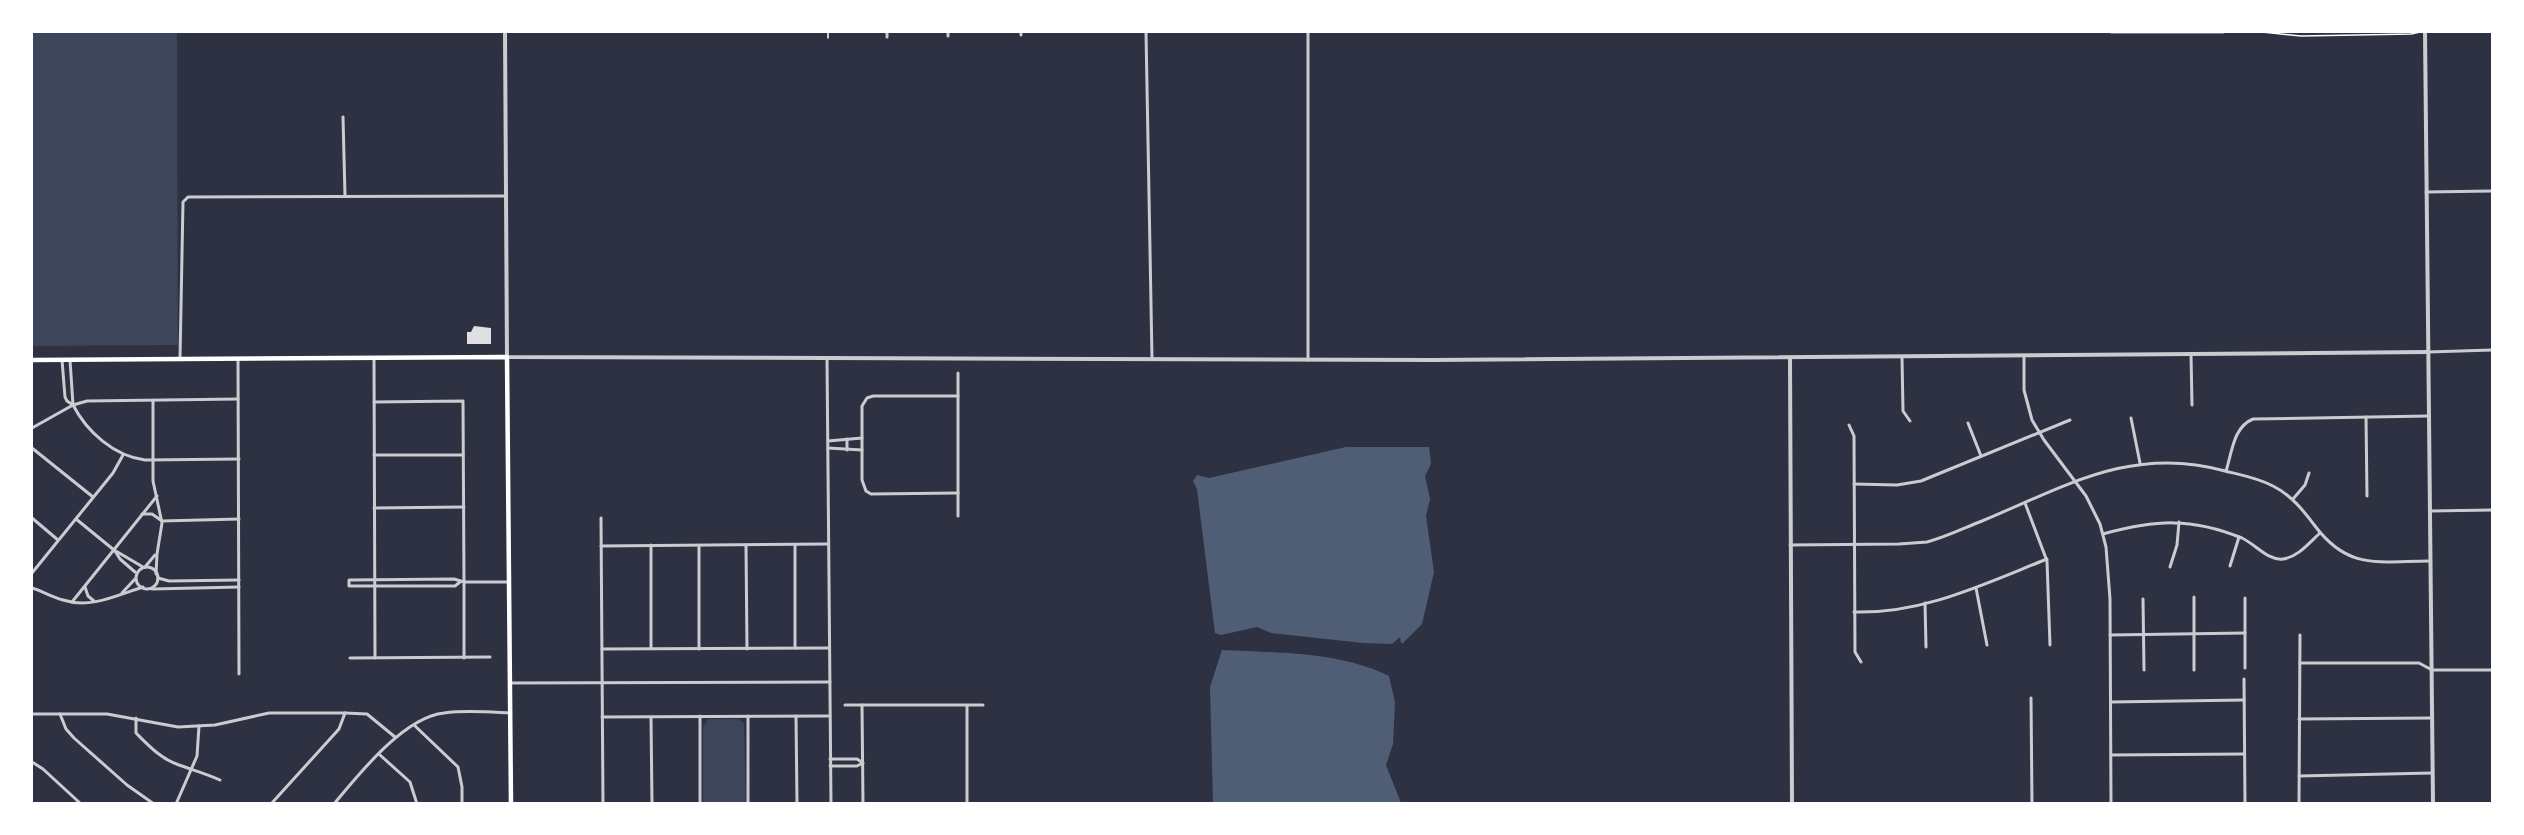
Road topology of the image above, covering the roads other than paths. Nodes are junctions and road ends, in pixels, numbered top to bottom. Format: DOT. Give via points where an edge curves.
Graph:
graph roads {
  1 [pos="505,32"];
  2 [pos="887,32"];
  3 [pos="1146,32"];
  4 [pos="1308,32"];
  5 [pos="2111,32"];
  6 [pos="2223,32"];
  7 [pos="2423,32"];
  8 [pos="887,37"];
  9 [pos="343,117"];
  10 [pos="2493,191"];
  11 [pos="2426,192"];
  12 [pos="345,196"];
  13 [pos="505,196"];
  14 [pos="2493,350"];
  15 [pos="2428,352"];
  16 [pos="2191,354"];
  17 [pos="2024,356"];
  18 [pos="507,357"];
  19 [pos="1902,357"];
  20 [pos="375,358"];
  21 [pos="827,358"];
  22 [pos="1790,358"];
  23 [pos="180,359"];
  24 [pos="238,359"];
  25 [pos="1152,359"];
  26 [pos="32,360"];
  27 [pos="63,360"];
  28 [pos="70,360"];
  29 [pos="1308,360"];
  30 [pos="958,373"];
  31 [pos="958,396"];
  32 [pos="238,399"];
  33 [pos="153,400"];
  34 [pos="374,402"];
  35 [pos="73,405"];
  36 [pos="2192,405"];
  37 [pos="2428,416"];
  38 [pos="2366,417"];
  39 [pos="2131,418"];
  40 [pos="2070,420"];
  41 [pos="1910,421"];
  42 [pos="1968,423"];
  43 [pos="1849,425"];
  44 [pos="32,428"];
  45 [pos="2039,433"];
  46 [pos="862,438"];
  47 [pos="848,439"];
  48 [pos="827,441"];
  49 [pos="32,448"];
  50 [pos="828,448"];
  51 [pos="848,450"];
  52 [pos="862,450"];
  53 [pos="123,455"];
  54 [pos="374,455"];
  55 [pos="464,455"];
  56 [pos="1981,456"];
  57 [pos="239,459"];
  58 [pos="153,460"];
  59 [pos="2140,463"];
  60 [pos="2226,471"];
  61 [pos="2309,473"];
  62 [pos="2077,481"];
  63 [pos="1854,484"];
  64 [pos="958,493"];
  65 [pos="156,496"];
  66 [pos="2367,496"];
  67 [pos="93,498"];
  68 [pos="2293,499"];
  69 [pos="2025,503"];
  70 [pos="464,507"];
  71 [pos="374,508"];
  72 [pos="2493,510"];
  73 [pos="2429,512"];
  74 [pos="142,514"];
  75 [pos="958,516"];
  76 [pos="32,518"];
  77 [pos="601,518"];
  78 [pos="76,519"];
  79 [pos="239,519"];
  80 [pos="162,520"];
  81 [pos="2179,522"];
  82 [pos="2320,533"];
  83 [pos="2103,534"];
  84 [pos="2240,537"];
  85 [pos="58,540"];
  86 [pos="828,544"];
  87 [pos="651,545"];
  88 [pos="699,545"];
  89 [pos="746,545"];
  90 [pos="795,545"];
  91 [pos="1790,545"];
  92 [pos="1855,545"];
  93 [pos="601,546"];
  94 [pos="114,549"];
  95 [pos="157,554"];
  96 [pos="2047,559"];
  97 [pos="2429,561"];
  98 [pos="2230,566"];
  99 [pos="144,567"];
  100 [pos="2170,567"];
  101 [pos="136,572"];
  102 [pos="32,573"];
  103 [pos="157,576"];
  104 [pos="136,577"];
  105 [pos="239,580"];
  106 [pos="375,580"];
  107 [pos="462,582"];
  108 [pos="509,582"];
  109 [pos="85,586"];
  110 [pos="375,586"];
  111 [pos="143,587"];
  112 [pos="239,587"];
  113 [pos="32,588"];
  114 [pos="1976,588"];
  115 [pos="152,589"];
  116 [pos="122,593"];
  117 [pos="2194,597"];
  118 [pos="2245,598"];
  119 [pos="2143,599"];
  120 [pos="72,602"];
  121 [pos="95,602"];
  122 [pos="1925,603"];
  123 [pos="1854,612"];
  124 [pos="2245,633"];
  125 [pos="2143,634"];
  126 [pos="2194,634"];
  127 [pos="2110,635"];
  128 [pos="2300,635"];
  129 [pos="1987,645"];
  130 [pos="2050,645"];
  131 [pos="1926,647"];
  132 [pos="795,648"];
  133 [pos="829,648"];
  134 [pos="651,649"];
  135 [pos="699,649"];
  136 [pos="747,649"];
  137 [pos="602,650"];
  138 [pos="490,657"];
  139 [pos="350,658"];
  140 [pos="375,658"];
  141 [pos="464,658"];
  142 [pos="1862,663"];
  143 [pos="2300,663"];
  144 [pos="2245,668"];
  145 [pos="2144,670"];
  146 [pos="2194,670"];
  147 [pos="2432,670"];
  148 [pos="2493,670"];
  149 [pos="239,674"];
  150 [pos="2244,679"];
  151 [pos="830,682"];
  152 [pos="510,683"];
  153 [pos="602,683"];
  154 [pos="2031,698"];
  155 [pos="2244,700"];
  156 [pos="2110,702"];
  157 [pos="845,705"];
  158 [pos="862,705"];
  159 [pos="983,705"];
  160 [pos="967,706"];
  161 [pos="345,712"];
  162 [pos="510,712"];
  163 [pos="32,714"];
  164 [pos="60,714"];
  165 [pos="748,716"];
  166 [pos="796,716"];
  167 [pos="830,716"];
  168 [pos="602,717"];
  169 [pos="651,717"];
  170 [pos="700,717"];
  171 [pos="136,718"];
  172 [pos="2432,718"];
  173 [pos="2299,719"];
  174 [pos="414,724"];
  175 [pos="199,726"];
  176 [pos="395,737"];
  177 [pos="2244,754"];
  178 [pos="380,755"];
  179 [pos="2111,755"];
  180 [pos="830,759"];
  181 [pos="32,762"];
  182 [pos="863,763"];
  183 [pos="830,766"];
  184 [pos="193,768"];
  185 [pos="2432,773"];
  186 [pos="2299,776"];
  187 [pos="220,780"];
  188 [pos="81,804"];
  189 [pos="154,804"];
  190 [pos="176,804"];
  191 [pos="272,804"];
  192 [pos="334,804"];
  193 [pos="417,804"];
  194 [pos="462,804"];
  195 [pos="511,804"];
  196 [pos="603,804"];
  197 [pos="652,804"];
  198 [pos="700,804"];
  199 [pos="748,804"];
  200 [pos="797,804"];
  201 [pos="831,804"];
  202 [pos="863,804"];
  203 [pos="967,804"];
  204 [pos="1792,804"];
  205 [pos="2032,804"];
  206 [pos="2111,804"];
  207 [pos="2245,804"];
  208 [pos="2299,804"];
  209 [pos="2433,804"];
  1 -- 13 [label="street"];
  2 -- 8 [label="street"];
  3 -- 25 [label="street"];
  4 -- 29 [label="street"];
  5 -- 6 [label="street"];
  7 -- 11 [label="street"];
  9 -- 12 [label="street"];
  10 -- 11 [label="street"];
  11 -- 15 [label="street"];
  12 -- 13 [label="street"];
  12 -- 23 [label="street" via="188,197 183,202"];
  13 -- 18 [label="street"];
  14 -- 15 [label="street"];
  15 -- 16 [label="street"];
  15 -- 37 [label="street"];
  16 -- 17 [label="street"];
  16 -- 36 [label="street"];
  17 -- 19 [label="street"];
  17 -- 45 [label="street" via="2025,396"];
  18 -- 20 [label="main road"];
  18 -- 21 [label="street"];
  18 -- 108 [label="main road"];
  19 -- 22 [label="street"];
  19 -- 41 [label="street" via="1903,411"];
  20 -- 24 [label="main road"];
  20 -- 34 [label="street"];
  21 -- 25 [label="street"];
  21 -- 48 [label="street"];
  22 -- 29 [label="street"];
  22 -- 91 [label="street"];
  23 -- 24 [label="main road"];
  23 -- 28 [label="main road"];
  24 -- 32 [label="street"];
  25 -- 29 [label="street"];
  26 -- 27 [label="main road"];
  27 -- 28 [label="main road"];
  27 -- 35 [label="street" via="65,397"];
  28 -- 35 [label="street"];
  30 -- 31 [label="street"];
  31 -- 46 [label="street" via="867,398 862,406"];
  31 -- 64 [label="street"];
  32 -- 33 [label="street"];
  32 -- 57 [label="street"];
  33 -- 35 [label="street" via="92,400"];
  33 -- 58 [label="street"];
  34 -- 54 [label="street"];
  34 -- 55 [label="street" via="463,402"];
  35 -- 44 [label="street"];
  35 -- 53 [label="street" via="88,428"];
  37 -- 38 [label="street"];
  37 -- 73 [label="street"];
  38 -- 60 [label="street" via="2264,418 2246,422 2238,432"];
  38 -- 66 [label="street"];
  39 -- 59 [label="street"];
  40 -- 45 [label="street"];
  42 -- 56 [label="street"];
  43 -- 63 [label="street" via="1854,436"];
  45 -- 56 [label="street"];
  45 -- 62 [label="street"];
  46 -- 47 [label="street"];
  46 -- 52 [label="street"];
  47 -- 48 [label="street"];
  47 -- 51 [label="street"];
  48 -- 50 [label="street"];
  49 -- 67 [label="street"];
  50 -- 51 [label="street"];
  50 -- 86 [label="street"];
  51 -- 52 [label="street"];
  52 -- 64 [label="street" via="862,480 871,494"];
  53 -- 58 [label="street"];
  53 -- 67 [label="street"];
  54 -- 55 [label="street"];
  54 -- 71 [label="street"];
  55 -- 70 [label="street"];
  56 -- 63 [label="street" via="1914,483"];
  57 -- 58 [label="street"];
  57 -- 79 [label="street"];
  58 -- 65 [label="street"];
  59 -- 60 [label="street" via="2183,462"];
  59 -- 62 [label="street"];
  60 -- 68 [label="street" via="2269,484"];
  61 -- 68 [label="street"];
  62 -- 69 [label="street"];
  62 -- 83 [label="street"];
  63 -- 92 [label="street"];
  64 -- 75 [label="street"];
  65 -- 74 [label="street"];
  65 -- 80 [label="street"];
  67 -- 78 [label="street"];
  68 -- 82 [label="street"];
  69 -- 92 [label="street" via="1927,542"];
  69 -- 96 [label="street"];
  70 -- 71 [label="street"];
  70 -- 107 [label="street"];
  71 -- 106 [label="street"];
  72 -- 73 [label="street"];
  73 -- 97 [label="street"];
  74 -- 80 [label="street" via="153,514"];
  74 -- 94 [label="street"];
  76 -- 85 [label="street"];
  77 -- 93 [label="street"];
  78 -- 85 [label="street"];
  78 -- 94 [label="street"];
  79 -- 80 [label="street"];
  79 -- 105 [label="street"];
  80 -- 95 [label="street"];
  81 -- 83 [label="street" via="2138,524"];
  81 -- 84 [label="street"];
  81 -- 100 [label="street"];
  82 -- 84 [label="street" via="2298,553 2281,559"];
  82 -- 97 [label="street" via="2335,549 2357,560"];
  83 -- 127 [label="street" via="2108,561"];
  84 -- 98 [label="street"];
  85 -- 102 [label="street"];
  86 -- 90 [label="street"];
  86 -- 133 [label="street"];
  87 -- 88 [label="street"];
  87 -- 93 [label="street"];
  87 -- 134 [label="street"];
  88 -- 89 [label="street"];
  88 -- 135 [label="street"];
  89 -- 90 [label="street"];
  89 -- 136 [label="street"];
  90 -- 132 [label="street"];
  91 -- 92 [label="street"];
  91 -- 204 [label="street"];
  92 -- 123 [label="street"];
  93 -- 137 [label="street"];
  94 -- 99 [label="street"];
  94 -- 101 [label="street"];
  94 -- 109 [label="street"];
  95 -- 99 [label="street"];
  95 -- 103 [label="street"];
  96 -- 114 [label="street"];
  96 -- 130 [label="street"];
  97 -- 147 [label="street"];
  99 -- 101 [label="street"];
  99 -- 103 [label="street"];
  101 -- 104 [label="street"];
  103 -- 105 [label="street" via="167,581"];
  103 -- 115 [label="street" via="157,586"];
  104 -- 111 [label="street"];
  104 -- 116 [label="street"];
  105 -- 112 [label="street"];
  106 -- 107 [label="street"];
  106 -- 110 [label="street"];
  106 -- 110 [label="street" via="349,580 349,586"];
  107 -- 108 [label="street"];
  107 -- 110 [label="street" via="455,586"];
  107 -- 141 [label="street"];
  108 -- 152 [label="main road"];
  109 -- 120 [label="street"];
  109 -- 121 [label="street"];
  110 -- 140 [label="street"];
  111 -- 115 [label="street"];
  111 -- 116 [label="street"];
  112 -- 115 [label="street"];
  112 -- 149 [label="street"];
  113 -- 120 [label="street"];
  114 -- 122 [label="street"];
  114 -- 129 [label="street"];
  116 -- 121 [label="street"];
  117 -- 126 [label="street"];
  118 -- 124 [label="street"];
  119 -- 125 [label="street"];
  120 -- 121 [label="street"];
  122 -- 123 [label="street" via="1892,611"];
  122 -- 131 [label="street"];
  123 -- 142 [label="street" via="1855,652"];
  124 -- 126 [label="street"];
  124 -- 144 [label="street"];
  125 -- 126 [label="street"];
  125 -- 127 [label="street"];
  125 -- 145 [label="street"];
  126 -- 146 [label="street"];
  127 -- 156 [label="street"];
  128 -- 143 [label="street"];
  132 -- 133 [label="street"];
  132 -- 136 [label="street"];
  133 -- 151 [label="street"];
  134 -- 135 [label="street"];
  134 -- 137 [label="street"];
  135 -- 136 [label="street"];
  137 -- 153 [label="street"];
  138 -- 141 [label="street"];
  139 -- 140 [label="street"];
  140 -- 141 [label="street"];
  143 -- 147 [label="street" via="2419,663"];
  143 -- 173 [label="street"];
  147 -- 148 [label="street"];
  147 -- 172 [label="street"];
  150 -- 155 [label="street"];
  151 -- 153 [label="street"];
  151 -- 167 [label="street"];
  152 -- 153 [label="street"];
  152 -- 162 [label="main road"];
  153 -- 168 [label="street"];
  154 -- 205 [label="street"];
  155 -- 156 [label="street"];
  155 -- 177 [label="street"];
  156 -- 179 [label="street"];
  157 -- 158 [label="street"];
  158 -- 160 [label="street"];
  158 -- 182 [label="street"];
  159 -- 160 [label="street"];
  160 -- 203 [label="street"];
  161 -- 175 [label="street" via="269,713"];
  161 -- 176 [label="street" via="367,714"];
  161 -- 191 [label="street" via="339,729"];
  162 -- 174 [label="street" via="444,713"];
  162 -- 195 [label="main road"];
  163 -- 164 [label="street"];
  164 -- 171 [label="street"];
  164 -- 189 [label="street" via="74,738"];
  165 -- 166 [label="street"];
  165 -- 170 [label="street"];
  165 -- 199 [label="street"];
  166 -- 167 [label="street"];
  166 -- 200 [label="street"];
  167 -- 180 [label="street"];
  168 -- 169 [label="street"];
  168 -- 196 [label="street"];
  169 -- 170 [label="street"];
  169 -- 197 [label="street"];
  170 -- 198 [label="street"];
  171 -- 175 [label="street" via="178,727"];
  171 -- 184 [label="street" via="136,733 153,751 178,765"];
  172 -- 173 [label="street"];
  172 -- 185 [label="street"];
  173 -- 186 [label="street"];
  174 -- 176 [label="street"];
  174 -- 194 [label="street" via="458,767"];
  175 -- 184 [label="street"];
  176 -- 178 [label="street"];
  177 -- 179 [label="street"];
  177 -- 207 [label="street"];
  178 -- 192 [label="street"];
  178 -- 193 [label="street" via="410,782"];
  179 -- 206 [label="street"];
  180 -- 182 [label="street" via="857,759"];
  180 -- 183 [label="street"];
  181 -- 188 [label="street"];
  182 -- 183 [label="street"];
  182 -- 202 [label="street"];
  183 -- 201 [label="street"];
  184 -- 187 [label="street"];
  184 -- 190 [label="street"];
  185 -- 186 [label="street"];
  185 -- 209 [label="street"];
  186 -- 208 [label="street"];
}
